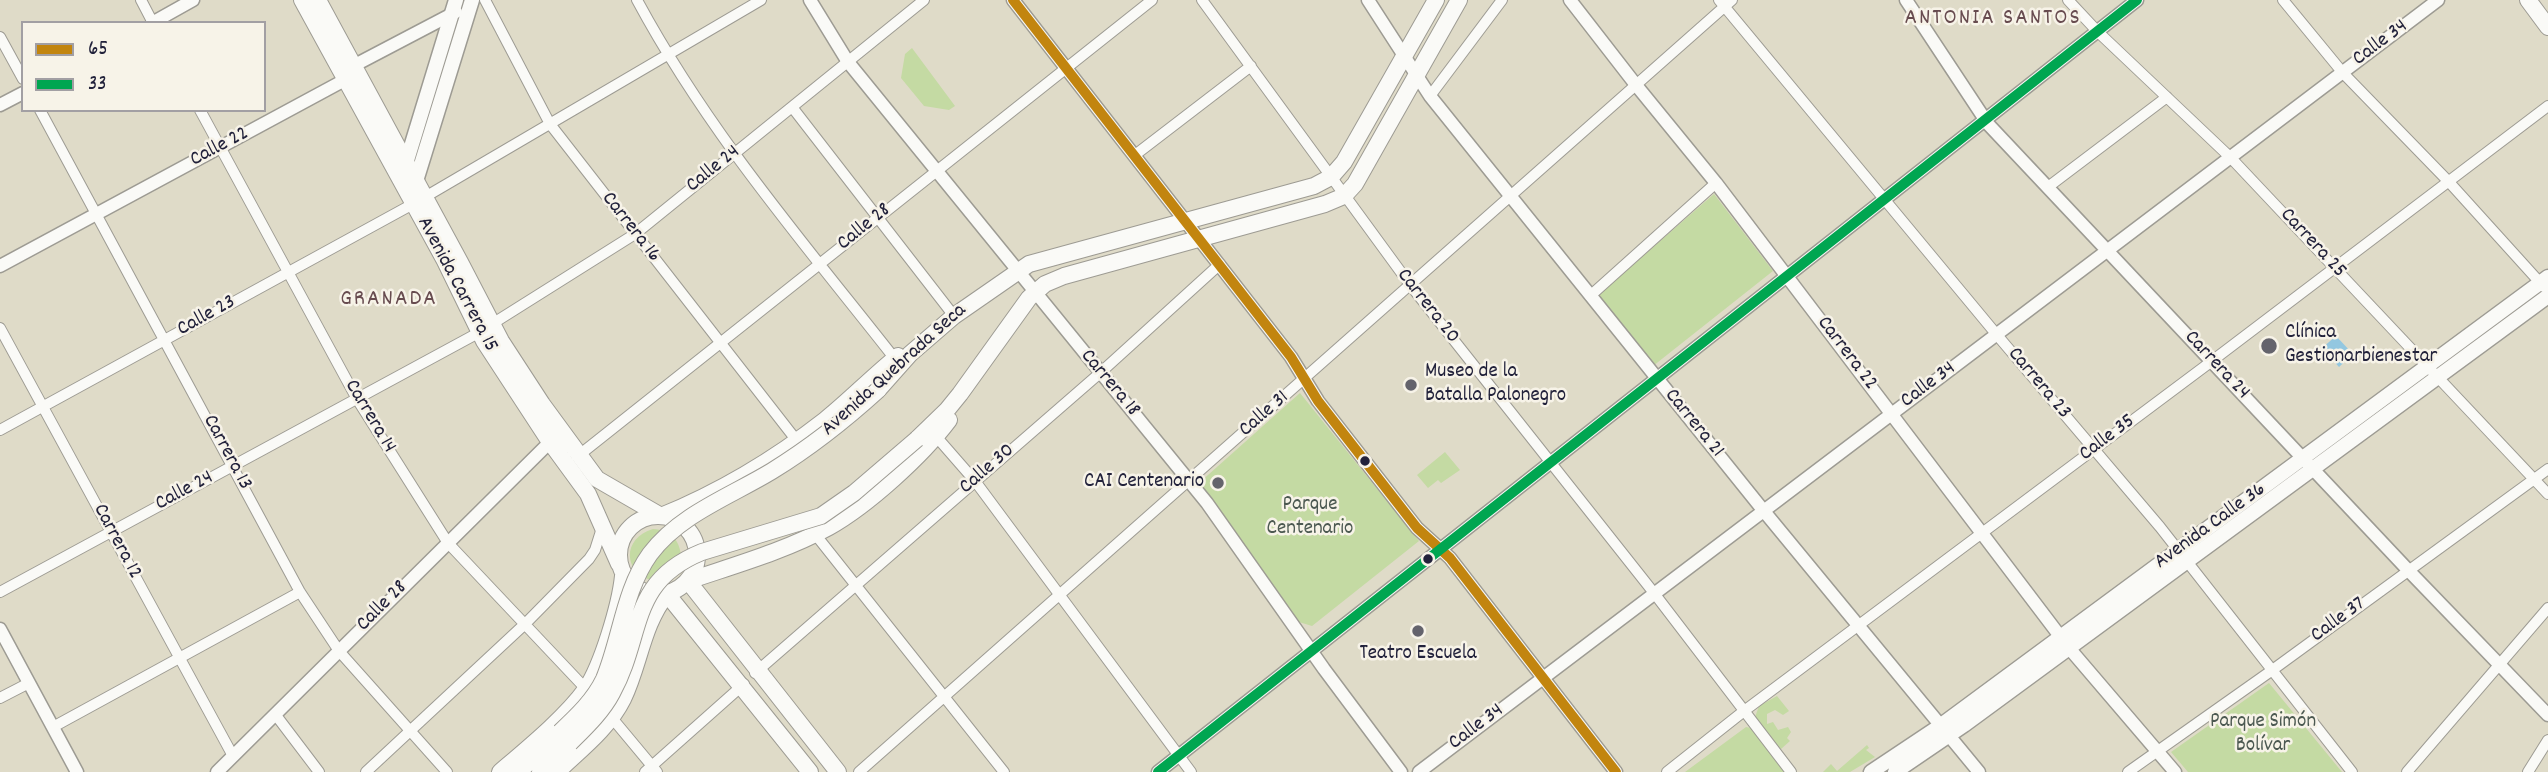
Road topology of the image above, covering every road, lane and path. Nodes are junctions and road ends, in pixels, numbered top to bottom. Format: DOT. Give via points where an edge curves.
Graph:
graph roads {
  1 [pos="141,0"];
  2 [pos="194,0"];
  3 [pos="302,0"];
  4 [pos="318,0"];
  5 [pos="638,0"];
  6 [pos="761,0"];
  7 [pos="810,0"];
  8 [pos="925,0"];
  9 [pos="1013,0"];
  10 [pos="1152,0"];
  11 [pos="1202,0"];
  12 [pos="1368,0"];
  13 [pos="1436,0"];
  14 [pos="1459,0"];
  15 [pos="1502,0"];
  16 [pos="1570,0"];
  17 [pos="1906,0"];
  18 [pos="2068,0"];
  19 [pos="2137,0"];
  20 [pos="2283,0"];
  21 [pos="2438,0"];
  22 [pos="2528,0"];
  23 [pos="476,1"];
  24 [pos="1725,2"];
  25 [pos="454,7"];
  26 [pos="151,21"];
  27 [pos="156,21"];
  28 [pos="2548,27"];
  29 [pos="2097,31"];
  30 [pos="0,37"];
  31 [pos="667,55"];
  32 [pos="1404,56"];
  33 [pos="848,62"];
  34 [pos="1251,66"];
  35 [pos="1066,68"];
  36 [pos="349,73"];
  37 [pos="2343,73"];
  38 [pos="21,75"];
  39 [pos="1416,75"];
  40 [pos="1636,86"];
  41 [pos="21,94"];
  42 [pos="1430,96"];
  43 [pos="2167,97"];
  44 [pos="0,105"];
  45 [pos="2548,106"];
  46 [pos="792,107"];
  47 [pos="41,112"];
  48 [pos="201,112"];
  49 [pos="1985,120"];
  50 [pos="550,124"];
  51 [pos="220,147"];
  52 [pos="733,154"];
  53 [pos="1136,155"];
  54 [pos="2231,158"];
  55 [pos="407,163"];
  56 [pos="936,172"];
  57 [pos="1331,177"];
  58 [pos="409,181"];
  59 [pos="2449,181"];
  60 [pos="1716,183"];
  61 [pos="2048,187"];
  62 [pos="1344,196"];
  63 [pos="1510,197"];
  64 [pos="1884,200"];
  65 [pos="419,201"];
  66 [pos="96,214"];
  67 [pos="878,218"];
  68 [pos="1185,220"];
  69 [pos="635,234"];
  70 [pos="1200,239"];
  71 [pos="2109,251"];
  72 [pos="820,264"];
  73 [pos="1220,264"];
  74 [pos="0,267"];
  75 [pos="2335,268"];
  76 [pos="1016,271"];
  77 [pos="288,272"];
  78 [pos="1787,276"];
  79 [pos="1411,286"];
  80 [pos="2546,287"];
  81 [pos="1034,293"];
  82 [pos="1590,296"];
  83 [pos="954,316"];
  84 [pos="0,328"];
  85 [pos="486,328"];
  86 [pos="1997,335"];
  87 [pos="165,340"];
  88 [pos="720,343"];
  89 [pos="894,359"];
  90 [pos="2212,361"];
  91 [pos="2432,372"];
  92 [pos="1100,373"];
  93 [pos="1657,379"];
  94 [pos="1304,380"];
  95 [pos="357,399"];
  96 [pos="43,407"];
  97 [pos="1891,414"];
  98 [pos="0,430"];
  99 [pos="927,435"];
  100 [pos="797,441"];
  101 [pos="550,442"];
  102 [pos="2093,450"];
  103 [pos="578,456"];
  104 [pos="1550,462"];
  105 [pos="2308,464"];
  106 [pos="233,466"];
  107 [pos="2548,468"];
  108 [pos="2533,479"];
  109 [pos="975,481"];
  110 [pos="1189,481"];
  111 [pos="2548,494"];
  112 [pos="1763,510"];
  113 [pos="661,516"];
  114 [pos="602,524"];
  115 [pos="111,532"];
  116 [pos="815,534"];
  117 [pos="1980,534"];
  118 [pos="448,543"];
  119 [pos="1440,548"];
  120 [pos="2183,556"];
  121 [pos="621,570"];
  122 [pos="2408,570"];
  123 [pos="688,581"];
  124 [pos="855,585"];
  125 [pos="0,592"];
  126 [pos="300,592"];
  127 [pos="1654,593"];
  128 [pos="667,594"];
  129 [pos="1060,595"];
  130 [pos="2548,608"];
  131 [pos="526,623"];
  132 [pos="1857,626"];
  133 [pos="0,629"];
  134 [pos="2065,643"];
  135 [pos="339,651"];
  136 [pos="1311,651"];
  137 [pos="179,658"];
  138 [pos="2499,665"];
  139 [pos="2271,671"];
  140 [pos="756,672"];
  141 [pos="1543,678"];
  142 [pos="29,683"];
  143 [pos="743,685"];
  144 [pos="586,689"];
  145 [pos="944,697"];
  146 [pos="0,698"];
  147 [pos="1744,711"];
  148 [pos="275,714"];
  149 [pos="2548,715"];
  150 [pos="612,718"];
  151 [pos="53,727"];
  152 [pos="1945,731"];
  153 [pos="411,732"];
  154 [pos="565,737"];
  155 [pos="2548,740"];
  156 [pos="2157,751"];
  157 [pos="1179,755"];
  158 [pos="233,756"];
  159 [pos="651,770"];
  160 [pos="77,772"];
  161 [pos="217,772"];
  162 [pos="319,772"];
  163 [pos="366,772"];
  164 [pos="447,772"];
  165 [pos="500,772"];
  166 [pos="519,772"];
  167 [pos="540,772"];
  168 [pos="557,772"];
  169 [pos="810,772"];
  170 [pos="838,772"];
  171 [pos="859,772"];
  172 [pos="1004,772"];
  173 [pos="1158,772"];
  174 [pos="1191,772"];
  175 [pos="1401,772"];
  176 [pos="1419,772"];
  177 [pos="1616,772"];
  178 [pos="1667,772"];
  179 [pos="1791,772"];
  180 [pos="1871,772"];
  181 [pos="1895,772"];
  182 [pos="1979,772"];
  183 [pos="2128,772"];
  184 [pos="2175,772"];
  185 [pos="2352,772"];
  186 [pos="2407,772"];
  187 [pos="2528,772"];
  1 -- 26 [label="street"];
  2 -- 27 [label="street"];
  3 -- 36 [label="main road, Avenida Carrera 15"];
  4 -- 36 [label="main road, Avenida Carrera 15"];
  5 -- 31 [label="street"];
  6 -- 31 [label="street, Calle 23"];
  7 -- 33 [label="street, Carrera 18"];
  8 -- 33 [label="street, Calle 24"];
  9 -- 35 [label="street"];
  10 -- 35 [label="street, Calle 28"];
  11 -- 34 [label="street, Carrera 20"];
  12 -- 32 [label="street, Carrera 21"];
  13 -- 32 [label="main road"];
  14 -- 39 [label="main road"];
  15 -- 42 [label="street"];
  16 -- 40 [label="street, Carrera 22"];
  17 -- 49 [label="street, Carrera 24"];
  18 -- 29 [label="street, Carrera 25"];
  19 -- 29 [label="street"];
  20 -- 37 [label="street"];
  21 -- 37 [label="street, Calle 34"];
  22 -- 28 [label="main road"];
  23 -- 25 [label="street, Calle 22"];
  23 -- 50 [label="street, Carrera 16"];
  23 -- 58 [label="main road"];
  24 -- 40 [label="street, Calle 31"];
  24 -- 64 [label="street, Carrera 23"];
  25 -- 36 [label="street, Calle 22"];
  25 -- 55 [label="main road"];
  29 -- 43 [label="street, Carrera 25"];
  29 -- 49 [label="street"];
  30 -- 38 [label="street"];
  31 -- 50 [label="street, Calle 23"];
  31 -- 52 [label="street"];
  32 -- 39 [label="street, Carrera 21"];
  32 -- 57 [label="main road"];
  33 -- 46 [label="street, Calle 24"];
  33 -- 56 [label="street, Carrera 18"];
  34 -- 53 [label="street"];
  34 -- 57 [label="street, Carrera 20"];
  35 -- 53 [label="street"];
  35 -- 56 [label="street, Calle 28"];
  36 -- 51 [label="street, Calle 22"];
  36 -- 55 [label="main road, Avenida Carrera 15"];
  36 -- 58 [label="main road, Avenida Carrera 15"];
  37 -- 54 [label="street, Calle 34"];
  37 -- 59 [label="street"];
  39 -- 42 [label="street, Carrera 21"];
  39 -- 62 [label="main road"];
  40 -- 60 [label="street, Carrera 22"];
  40 -- 63 [label="street, Calle 31"];
  41 -- 44 [label="street"];
  42 -- 63 [label="street, Carrera 21"];
  43 -- 54 [label="street, Carrera 25"];
  43 -- 61 [label="street"];
  45 -- 59 [label="street, Calle 35"];
  46 -- 52 [label="street, Calle 24"];
  46 -- 67 [label="street"];
  47 -- 66 [label="street, Carrera 13"];
  48 -- 51 [label="street, Carrera 14"];
  49 -- 61 [label="street, Carrera 24"];
  49 -- 64 [label="street"];
  50 -- 65 [label="street, Calle 23"];
  50 -- 69 [label="street, Carrera 16"];
  51 -- 66 [label="street, Calle 22"];
  51 -- 77 [label="street, Carrera 14"];
  52 -- 69 [label="street, Calle 24"];
  52 -- 72 [label="street"];
  53 -- 68 [label="street"];
  54 -- 71 [label="street, Calle 34"];
  54 -- 75 [label="street, Carrera 25"];
  55 -- 58 [label="main road, Avenida Carrera 15"];
  56 -- 67 [label="street, Calle 28"];
  56 -- 76 [label="street, Carrera 18"];
  57 -- 62 [label="street, Carrera 20"];
  57 -- 68 [label="main road, Avenida Quebrada Seca" via="1314,186"];
  58 -- 65 [label="main road, Avenida Carrera 15"];
  59 -- 75 [label="street, Calle 35"];
  59 -- 80 [label="street"];
  60 -- 78 [label="street, Carrera 22"];
  60 -- 82 [label="street"];
  61 -- 71 [label="street, Carrera 24"];
  62 -- 70 [label="main road"];
  62 -- 79 [label="street, Carrera 20"];
  63 -- 79 [label="street, Calle 31"];
  63 -- 82 [label="street, Carrera 21"];
  64 -- 78 [label="street"];
  64 -- 86 [label="street, Carrera 23"];
  65 -- 77 [label="street, Calle 23"];
  65 -- 85 [label="main road, Avenida Carrera 15"];
  66 -- 74 [label="street, Calle 22"];
  66 -- 87 [label="street, Carrera 13"];
  67 -- 72 [label="street, Calle 28"];
  67 -- 83 [label="street"];
  68 -- 70 [label="street"];
  68 -- 76 [label="main road, Avenida Quebrada Seca" via="1045,258"];
  69 -- 85 [label="street, Calle 24"];
  69 -- 88 [label="street, Carrera 16"];
  70 -- 73 [label="street"];
  70 -- 81 [label="main road" via="1064,276"];
  71 -- 86 [label="street, Calle 34"];
  71 -- 90 [label="street, Carrera 24"];
  72 -- 88 [label="street, Calle 28"];
  72 -- 89 [label="street"];
  73 -- 92 [label="street, Calle 30"];
  73 -- 94 [label="street"];
  75 -- 90 [label="street, Calle 35"];
  75 -- 91 [label="street, Carrera 25"];
  76 -- 81 [label="street, Carrera 18"];
  76 -- 83 [label="main road, Avenida Quebrada Seca"];
  77 -- 87 [label="street, Calle 23"];
  77 -- 95 [label="street, Carrera 14"];
  78 -- 93 [label="street"];
  78 -- 97 [label="street, Carrera 22"];
  79 -- 94 [label="street, Calle 31"];
  79 -- 104 [label="street, Carrera 20"];
  80 -- 91 [label="main road, Avenida Calle 36"];
  81 -- 92 [label="street, Carrera 18"];
  81 -- 99 [label="main road" via="972,377 949,420"];
  82 -- 93 [label="street, Carrera 21"];
  83 -- 89 [label="main road"];
  83 -- 154 [label="main road, Avenida Quebrada Seca, bridge" via="848,417 811,445 693,516 650,554 603,680"];
  84 -- 96 [label="street, Carrera 12"];
  85 -- 95 [label="street, Calle 24"];
  85 -- 101 [label="main road, Avenida Carrera 15" via="499,367"];
  85 -- 103 [label="main road, Avenida Carrera 15"];
  86 -- 97 [label="street, Calle 34"];
  86 -- 102 [label="street, Carrera 23"];
  87 -- 96 [label="street, Calle 23"];
  87 -- 106 [label="street, Carrera 13"];
  88 -- 100 [label="street, Carrera 16"];
  88 -- 103 [label="street, Calle 28"];
  89 -- 100 [label="main road"];
  90 -- 102 [label="street, Calle 35"];
  90 -- 105 [label="street, Carrera 24"];
  91 -- 105 [label="main road, Avenida Calle 36"];
  91 -- 108 [label="street, Carrera 25"];
  92 -- 109 [label="street, Calle 30"];
  92 -- 110 [label="street, Carrera 18"];
  93 -- 104 [label="street"];
  93 -- 112 [label="street, Carrera 21"];
  94 -- 110 [label="street, Calle 31"];
  94 -- 119 [label="street" via="1417,528"];
  95 -- 106 [label="street, Calle 24"];
  95 -- 118 [label="street, Carrera 14"];
  96 -- 98 [label="street, Calle 23"];
  96 -- 115 [label="street, Carrera 12"];
  97 -- 112 [label="street, Calle 34"];
  97 -- 117 [label="street, Carrera 22"];
  99 -- 109 [label="street"];
  99 -- 116 [label="main road" via="856,509"];
  99 -- 154 [label="main road, Avenida Quebrada Seca, bridge" via="821,516 702,552 663,576 641,610 611,694 592,721"];
  100 -- 113 [label="main road" via="718,490"];
  101 -- 114 [label="main road, Avenida Carrera 15" via="588,494"];
  101 -- 118 [label="street, Calle 28"];
  102 -- 117 [label="street, Calle 35"];
  102 -- 120 [label="street, Carrera 23"];
  103 -- 113 [label="main road, Avenida Carrera 15" via="604,485"];
  104 -- 119 [label="street"];
  104 -- 127 [label="street, Carrera 20"];
  105 -- 120 [label="main road, Avenida Calle 36"];
  105 -- 122 [label="street, Carrera 24"];
  106 -- 115 [label="street, Calle 24"];
  106 -- 126 [label="street, Carrera 13"];
  107 -- 108 [label="street, Calle 37"];
  108 -- 111 [label="street, Carrera 25"];
  108 -- 122 [label="street, Calle 37"];
  109 -- 124 [label="street, Calle 30"];
  109 -- 129 [label="street"];
  110 -- 129 [label="street, Calle 31"];
  110 -- 136 [label="street, Carrera 18"];
  112 -- 127 [label="street, Calle 34"];
  112 -- 132 [label="street, Carrera 21"];
  113 -- 121 [label="main road" via="637,521 628,529 618,552"];
  113 -- 123 [label="main road" via="682,524 695,541 697,562"];
  114 -- 121 [label="main road, Avenida Carrera 15"];
  114 -- 131 [label="street" via="589,559"];
  115 -- 125 [label="street, Calle 24"];
  115 -- 137 [label="street, Carrera 12"];
  116 -- 123 [label="main road"];
  116 -- 124 [label="street"];
  117 -- 132 [label="street, Calle 35"];
  117 -- 134 [label="street, Carrera 22"];
  118 -- 131 [label="street, Carrera 14"];
  118 -- 135 [label="street, Calle 28"];
  119 -- 136 [label="street"];
  119 -- 141 [label="street"];
  120 -- 134 [label="main road, Avenida Calle 36"];
  120 -- 139 [label="street, Carrera 23"];
  121 -- 128 [label="main road" via="642,592"];
  121 -- 144 [label="main road" via="620,594 599,664"];
  122 -- 138 [label="street, Carrera 24"];
  122 -- 139 [label="street, Calle 37"];
  123 -- 128 [label="main road"];
  123 -- 140 [label="main road"];
  124 -- 140 [label="street, Calle 30"];
  124 -- 145 [label="street"];
  126 -- 135 [label="street, Carrera 13"];
  126 -- 137 [label="street"];
  127 -- 141 [label="street, Calle 34"];
  127 -- 147 [label="street, Carrera 20"];
  128 -- 143 [label="main road"];
  128 -- 150 [label="main road" via="649,621 629,685"];
  129 -- 145 [label="street, Calle 31"];
  129 -- 157 [label="street"];
  130 -- 138 [label="street"];
  131 -- 144 [label="street, Carrera 14"];
  131 -- 153 [label="street"];
  132 -- 147 [label="street, Calle 35"];
  132 -- 152 [label="street, Carrera 21"];
  133 -- 142 [label="street"];
  134 -- 152 [label="main road, Avenida Calle 36"];
  134 -- 156 [label="street, Carrera 22"];
  135 -- 148 [label="street, Calle 28"];
  135 -- 153 [label="street, Carrera 13"];
  136 -- 157 [label="street"];
  136 -- 175 [label="street, Carrera 18"];
  137 -- 151 [label="street"];
  137 -- 158 [label="street, Carrera 12"];
  138 -- 149 [label="street, Carrera 24"];
  138 -- 186 [label="street"];
  139 -- 156 [label="street, Calle 37"];
  139 -- 185 [label="street, Carrera 23"];
  140 -- 170 [label="main road"];
  141 -- 176 [label="street, Calle 34"];
  141 -- 177 [label="street"];
  142 -- 146 [label="street"];
  142 -- 151 [label="street"];
  143 -- 159 [label="street"];
  143 -- 169 [label="main road"];
  144 -- 165 [label="main road"];
  145 -- 171 [label="street, Calle 31"];
  145 -- 172 [label="street"];
  147 -- 178 [label="street, Calle 35"];
  147 -- 179 [label="street, Carrera 20"];
  148 -- 158 [label="street, Calle 28"];
  148 -- 162 [label="street"];
  150 -- 159 [label="street"];
  150 -- 168 [label="main road"];
  151 -- 160 [label="street"];
  152 -- 180 [label="main road, Avenida Calle 36"];
  152 -- 181 [label="main road, Avenida Calle 36"];
  152 -- 182 [label="street, Carrera 21"];
  153 -- 163 [label="street"];
  153 -- 164 [label="street, Carrera 13"];
  154 -- 166 [label="main road, Avenida Quebrada Seca"];
  154 -- 167 [label="main road, Avenida Quebrada Seca"];
  155 -- 187 [label="street"];
  156 -- 183 [label="street, Calle 37"];
  156 -- 184 [label="street, Carrera 22"];
  157 -- 173 [label="street"];
  157 -- 174 [label="street"];
  158 -- 161 [label="street, Calle 28"];
}
